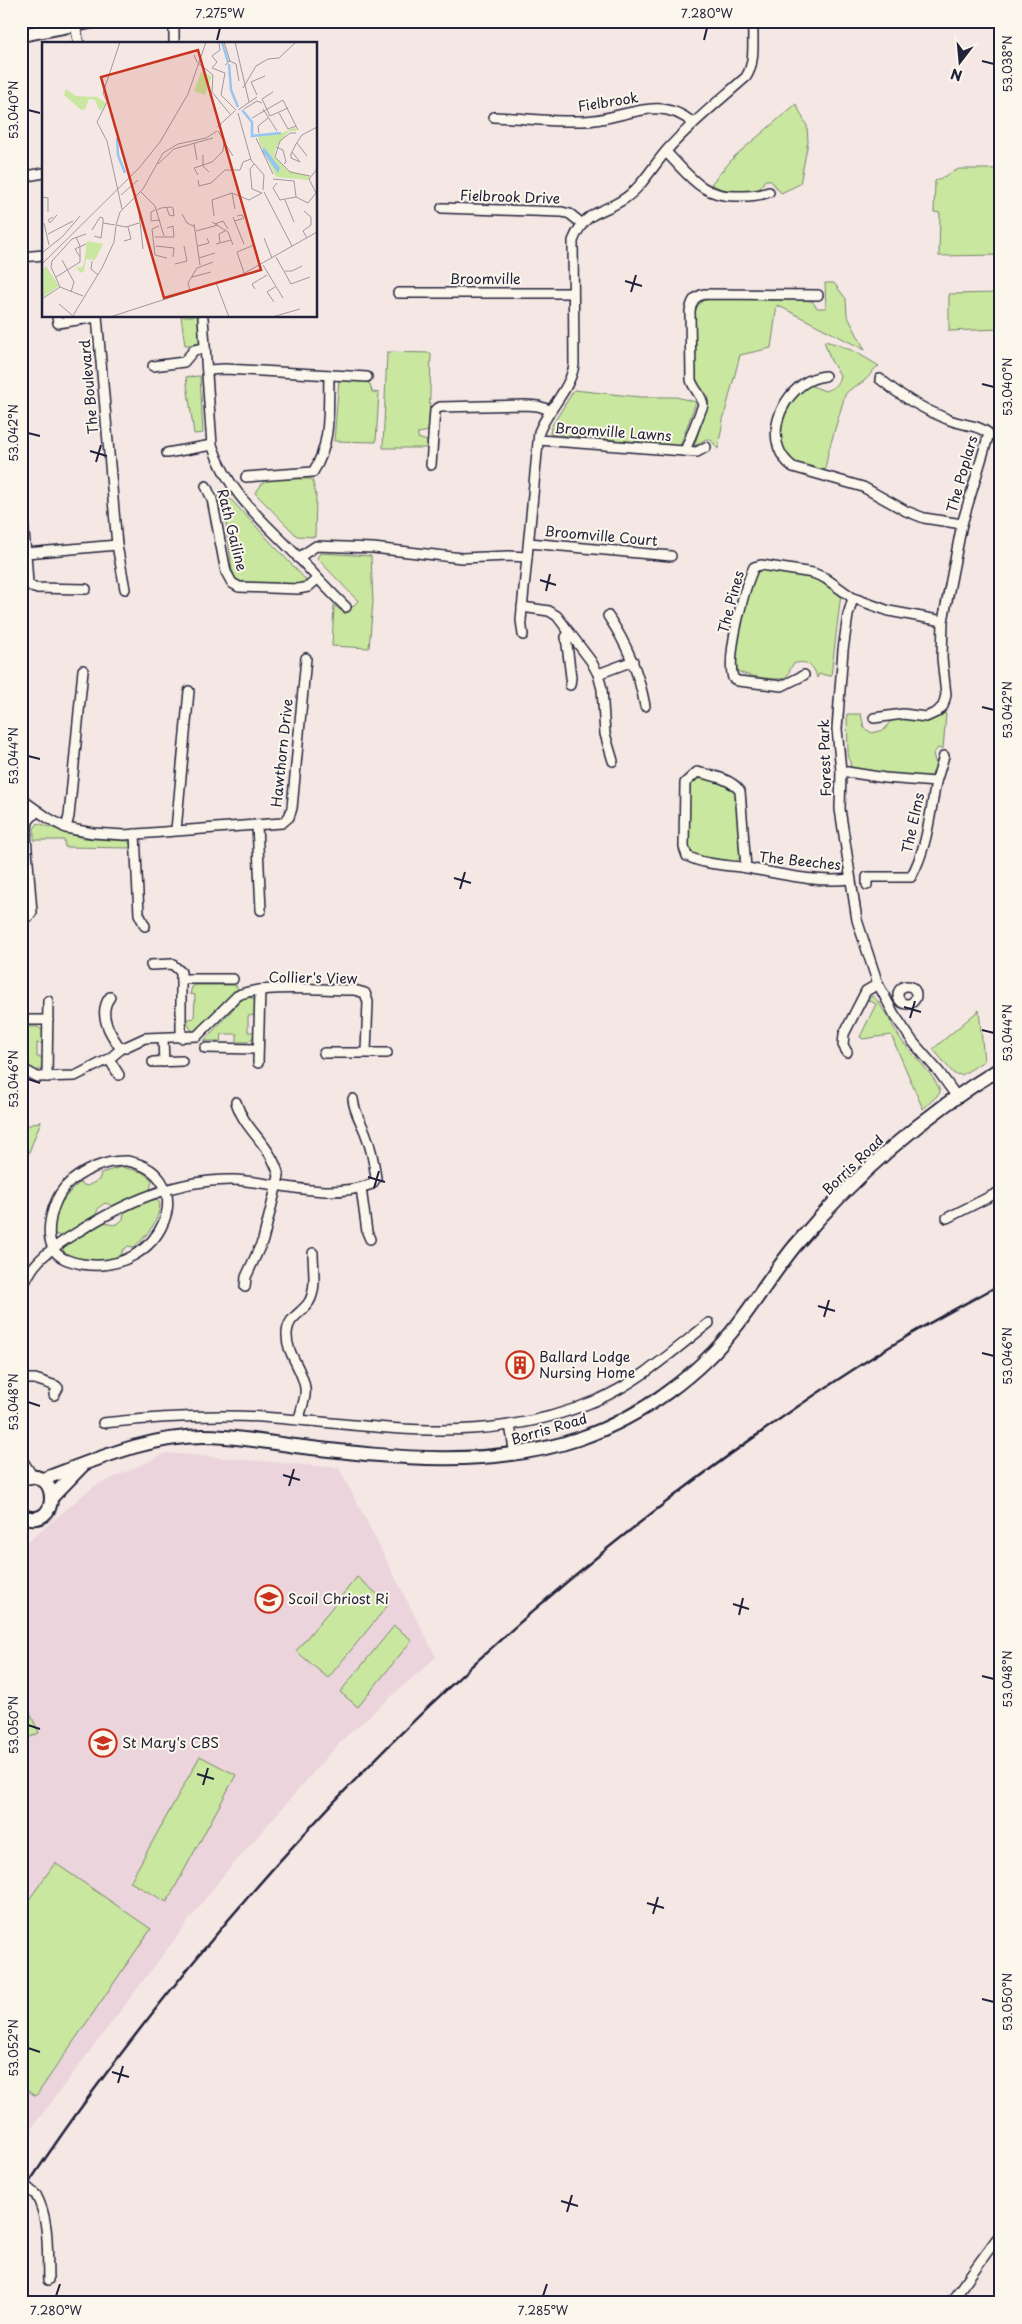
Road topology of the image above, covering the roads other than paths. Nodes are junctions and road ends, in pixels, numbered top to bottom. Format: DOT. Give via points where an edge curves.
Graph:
graph roads {
  1 [pos="95,21"];
  2 [pos="174,21"];
  3 [pos="753,21"];
  4 [pos="75,25"];
  5 [pos="21,34"];
  6 [pos="79,42"];
  7 [pos="174,42"];
  8 [pos="494,117"];
  9 [pos="693,123"];
  10 [pos="666,152"];
  11 [pos="42,173"];
  12 [pos="21,177"];
  13 [pos="769,192"];
  14 [pos="442,208"];
  15 [pos="581,223"];
  16 [pos="42,255"];
  17 [pos="21,257"];
  18 [pos="398,293"];
  19 [pos="573,293"];
  20 [pos="818,295"];
  21 [pos="57,318"];
  22 [pos="90,318"];
  23 [pos="97,318"];
  24 [pos="203,318"];
  25 [pos="205,348"];
  26 [pos="153,366"];
  27 [pos="207,370"];
  28 [pos="329,375"];
  29 [pos="825,376"];
  30 [pos="367,377"];
  31 [pos="880,379"];
  32 [pos="550,410"];
  33 [pos="539,440"];
  34 [pos="212,445"];
  35 [pos="706,447"];
  36 [pos="685,451"];
  37 [pos="167,453"];
  38 [pos="431,465"];
  39 [pos="246,476"];
  40 [pos="206,486"];
  41 [pos="21,502"];
  42 [pos="22,514"];
  43 [pos="962,524"];
  44 [pos="529,543"];
  45 [pos="117,546"];
  46 [pos="26,553"];
  47 [pos="671,556"];
  48 [pos="298,558"];
  49 [pos="527,558"];
  50 [pos="316,580"];
  51 [pos="25,584"];
  52 [pos="86,589"];
  53 [pos="125,590"];
  54 [pos="854,598"];
  55 [pos="346,607"];
  56 [pos="522,607"];
  57 [pos="608,616"];
  58 [pos="943,621"];
  59 [pos="569,633"];
  60 [pos="524,635"];
  61 [pos="306,658"];
  62 [pos="633,661"];
  63 [pos="83,670"];
  64 [pos="598,674"];
  65 [pos="804,675"];
  66 [pos="570,685"];
  67 [pos="190,691"];
  68 [pos="645,706"];
  69 [pos="874,718"];
  70 [pos="944,756"];
  71 [pos="613,761"];
  72 [pos="840,772"];
  73 [pos="936,782"];
  74 [pos="21,799"];
  75 [pos="37,811"];
  76 [pos="257,826"];
  77 [pos="66,828"];
  78 [pos="176,830"];
  79 [pos="136,834"];
  80 [pos="746,868"];
  81 [pos="850,879"];
  82 [pos="867,885"];
  83 [pos="261,910"];
  84 [pos="29,916"];
  85 [pos="145,926"];
  86 [pos="151,965"];
  87 [pos="181,979"];
  88 [pos="233,979"];
  89 [pos="878,984"];
  90 [pos="260,990"];
  91 [pos="110,997"];
  92 [pos="898,998"];
  93 [pos="48,1001"];
  94 [pos="889,1004"];
  95 [pos="21,1020"];
  96 [pos="48,1020"];
  97 [pos="181,1038"];
  98 [pos="163,1039"];
  99 [pos="205,1048"];
  100 [pos="258,1049"];
  101 [pos="121,1050"];
  102 [pos="366,1052"];
  103 [pos="846,1052"];
  104 [pos="324,1053"];
  105 [pos="387,1053"];
  106 [pos="109,1058"];
  107 [pos="182,1061"];
  108 [pos="153,1062"];
  109 [pos="164,1062"];
  110 [pos="258,1063"];
  111 [pos="21,1068"];
  112 [pos="1001,1068"];
  113 [pos="119,1074"];
  114 [pos="47,1077"];
  115 [pos="957,1097"];
  116 [pos="353,1099"];
  117 [pos="236,1102"];
  118 [pos="278,1185"];
  119 [pos="361,1188"];
  120 [pos="165,1190"];
  121 [pos="1001,1192"];
  122 [pos="947,1218"];
  123 [pos="370,1240"];
  124 [pos="53,1249"];
  125 [pos="313,1253"];
  126 [pos="245,1287"];
  127 [pos="21,1289"];
  128 [pos="709,1323"];
  129 [pos="21,1379"];
  130 [pos="54,1395"];
  131 [pos="299,1420"];
  132 [pos="103,1422"];
  133 [pos="510,1425"];
  134 [pos="515,1455"];
  135 [pos="22,1462"];
  136 [pos="85,1463"];
  137 [pos="32,1479"];
  138 [pos="52,1496"];
  139 [pos="24,1518"];
  140 [pos="21,2182"];
  141 [pos="1001,2233"];
  142 [pos="48,2280"];
  143 [pos="950,2303"];
  1 -- 4 [label="street"];
  2 -- 7 [label="street"];
  3 -- 9 [label="street" via="750,72"];
  4 -- 5 [label="street"];
  4 -- 6 [label="street"];
  8 -- 9 [label="street, Fielbrook" via="583,122 638,109 680,112"];
  9 -- 10 [label="street"];
  10 -- 13 [label="street" via="708,192 735,196 759,196"];
  10 -- 15 [label="street" via="636,190"];
  11 -- 12 [label="street"];
  14 -- 15 [label="street, Fielbrook Drive" via="562,212"];
  15 -- 19 [label="street" via="573,241"];
  16 -- 17 [label="street"];
  18 -- 19 [label="street, Broomville"];
  19 -- 32 [label="street" via="573,372"];
  20 -- 36 [label="street, Broomville Lawns" via="696,296 690,312 691,380 703,405"];
  21 -- 22 [label="street, The Boulevard" via="58,323"];
  23 -- 45 [label="street, The Boulevard"];
  24 -- 25 [label="street, Rath Gailine"];
  25 -- 26 [label="street" via="194,350 184,362"];
  25 -- 27 [label="street, Rath Gailine"];
  27 -- 28 [label="street"];
  27 -- 34 [label="street, Rath Gailine"];
  28 -- 30 [label="street"];
  28 -- 39 [label="street, Rath Gailine" via="326,441 313,472"];
  29 -- 43 [label="street, The Poplars" via="802,384 782,408 776,426 776,440 785,461 794,467 863,487 924,518"];
  31 -- 43 [label="street, The Poplars" via="900,395 948,420 988,434"];
  32 -- 33 [label="street" via="539,432"];
  32 -- 38 [label="street" via="526,405 440,407 435,410"];
  33 -- 36 [label="street, Broomville Lawns"];
  33 -- 44 [label="street"];
  34 -- 37 [label="street"];
  34 -- 48 [label="street, Rath Gailine" via="226,478 241,499"];
  35 -- 36 [label="street, Broomville Lawns" via="697,452"];
  40 -- 50 [label="street, Rath Gailine" via="212,498 226,572 232,583 239,587 298,589 308,587"];
  41 -- 42 [label="street"];
  42 -- 46 [label="street"];
  43 -- 58 [label="street, The Poplars"];
  44 -- 47 [label="street, Broomville Court"];
  44 -- 49 [label="street"];
  45 -- 46 [label="street"];
  45 -- 53 [label="street, The Boulevard"];
  46 -- 51 [label="street"];
  48 -- 49 [label="street" via="316,546 373,548 462,558"];
  48 -- 50 [label="street, Rath Gailine"];
  49 -- 56 [label="street"];
  50 -- 55 [label="street, Rath Gailine"];
  51 -- 52 [label="street" via="34,588"];
  54 -- 58 [label="street" via="889,611"];
  54 -- 65 [label="street, The Pines" via="825,578 807,572 761,565 754,567 736,625 733,678 782,686"];
  54 -- 72 [label="street, Forest Park" via="845,632 838,697"];
  56 -- 59 [label="street" via="549,611 557,616"];
  56 -- 60 [label="street"];
  57 -- 62 [label="street"];
  58 -- 69 [label="street, The Poplars" via="946,695 943,706 926,717 903,714"];
  59 -- 64 [label="street"];
  59 -- 66 [label="street" via="566,637"];
  61 -- 76 [label="street, Hawthorn Drive" via="290,814 282,823"];
  62 -- 64 [label="street"];
  62 -- 68 [label="street"];
  63 -- 77 [label="street"];
  64 -- 71 [label="street" via="605,710 605,734"];
  67 -- 78 [label="street"];
  70 -- 73 [label="street, The Elms"];
  72 -- 73 [label="street, The Elms"];
  72 -- 81 [label="street, Forest Park" via="840,809"];
  73 -- 82 [label="street, The Elms" via="921,853 911,877 867,877"];
  74 -- 75 [label="street, Hawthorn Drive"];
  75 -- 77 [label="street, Hawthorn Drive"];
  75 -- 84 [label="street" via="28,821 26,837 32,912"];
  76 -- 78 [label="street, Hawthorn Drive"];
  76 -- 83 [label="street"];
  77 -- 79 [label="street, Hawthorn Drive" via="93,833"];
  78 -- 79 [label="street, Hawthorn Drive"];
  79 -- 85 [label="street" via="139,914"];
  80 -- 80 [label="street, The Beeches" via="740,791 730,781 697,772 685,783 684,848 687,856"];
  80 -- 81 [label="street, The Beeches" via="835,881"];
  81 -- 89 [label="street, Forest Park" via="862,940"];
  86 -- 87 [label="street" via="176,966 181,972"];
  87 -- 88 [label="street"];
  87 -- 97 [label="street"];
  89 -- 94 [label="street, Forest Park"];
  89 -- 103 [label="street" via="866,991 847,1027 843,1046"];
  90 -- 97 [label="street, Collier's View" via="236,996 197,1036"];
  90 -- 100 [label="street, Collier's View"];
  90 -- 102 [label="street, Collier's View" via="354,990 365,993 368,1002"];
  91 -- 101 [label="street" via="104,1018"];
  92 -- 94 [label="street"];
  93 -- 96 [label="street"];
  94 -- 115 [label="street, Forest Park" via="913,1042"];
  95 -- 96 [label="street"];
  96 -- 114 [label="street"];
  97 -- 98 [label="street, Collier's View"];
  98 -- 101 [label="street, Collier's View" via="145,1038"];
  98 -- 109 [label="street"];
  99 -- 100 [label="street"];
  100 -- 110 [label="street, Collier's View"];
  101 -- 106 [label="street, Collier's View"];
  102 -- 104 [label="street"];
  102 -- 105 [label="street"];
  106 -- 113 [label="street"];
  106 -- 114 [label="street, Collier's View" via="75,1076"];
  107 -- 109 [label="street"];
  108 -- 109 [label="street"];
  111 -- 114 [label="street, Collier's View" via="30,1075"];
  112 -- 115 [label="street, Borris Road"];
  115 -- 134 [label="street, Borris Road" via="902,1138 826,1212 720,1345 678,1384 633,1413 581,1438"];
  116 -- 119 [label="street" via="374,1157 376,1178 372,1184"];
  117 -- 118 [label="street" via="267,1147 276,1166"];
  118 -- 119 [label="street" via="312,1191"];
  118 -- 120 [label="street" via="232,1180"];
  118 -- 126 [label="street" via="263,1240 246,1276"];
  119 -- 123 [label="street" via="366,1232"];
  120 -- 124 [label="street" via="113,1211"];
  120 -- 124 [label="street" via="168,1205 161,1228 146,1248 131,1258 107,1265 83,1264 67,1261"];
  120 -- 124 [label="street" via="154,1172 135,1162 118,1161 92,1168 71,1182 58,1199 50,1226"];
  121 -- 122 [label="street"];
  124 -- 127 [label="street" via="36,1263"];
  125 -- 131 [label="street" via="312,1294 287,1330 286,1346 305,1383 306,1398"];
  128 -- 133 [label="street" via="619,1389 572,1409"];
  129 -- 130 [label="street" via="35,1379 56,1386"];
  131 -- 132 [label="street" via="193,1416"];
  131 -- 133 [label="street" via="422,1432"];
  133 -- 134 [label="street"];
  134 -- 136 [label="street, Borris Road" via="456,1460 202,1436 146,1442"];
  135 -- 137 [label="street"];
  136 -- 137 [label="street, Borris Road"];
  136 -- 138 [label="street, Borris Road"];
  137 -- 138 [label="street" via="49,1486"];
  138 -- 139 [label="street, Borris Road" via="52,1503 44,1514"];
  140 -- 142 [label="street, bridge" via="42,2205 46,2222"];
  141 -- 143 [label="street"];
}
